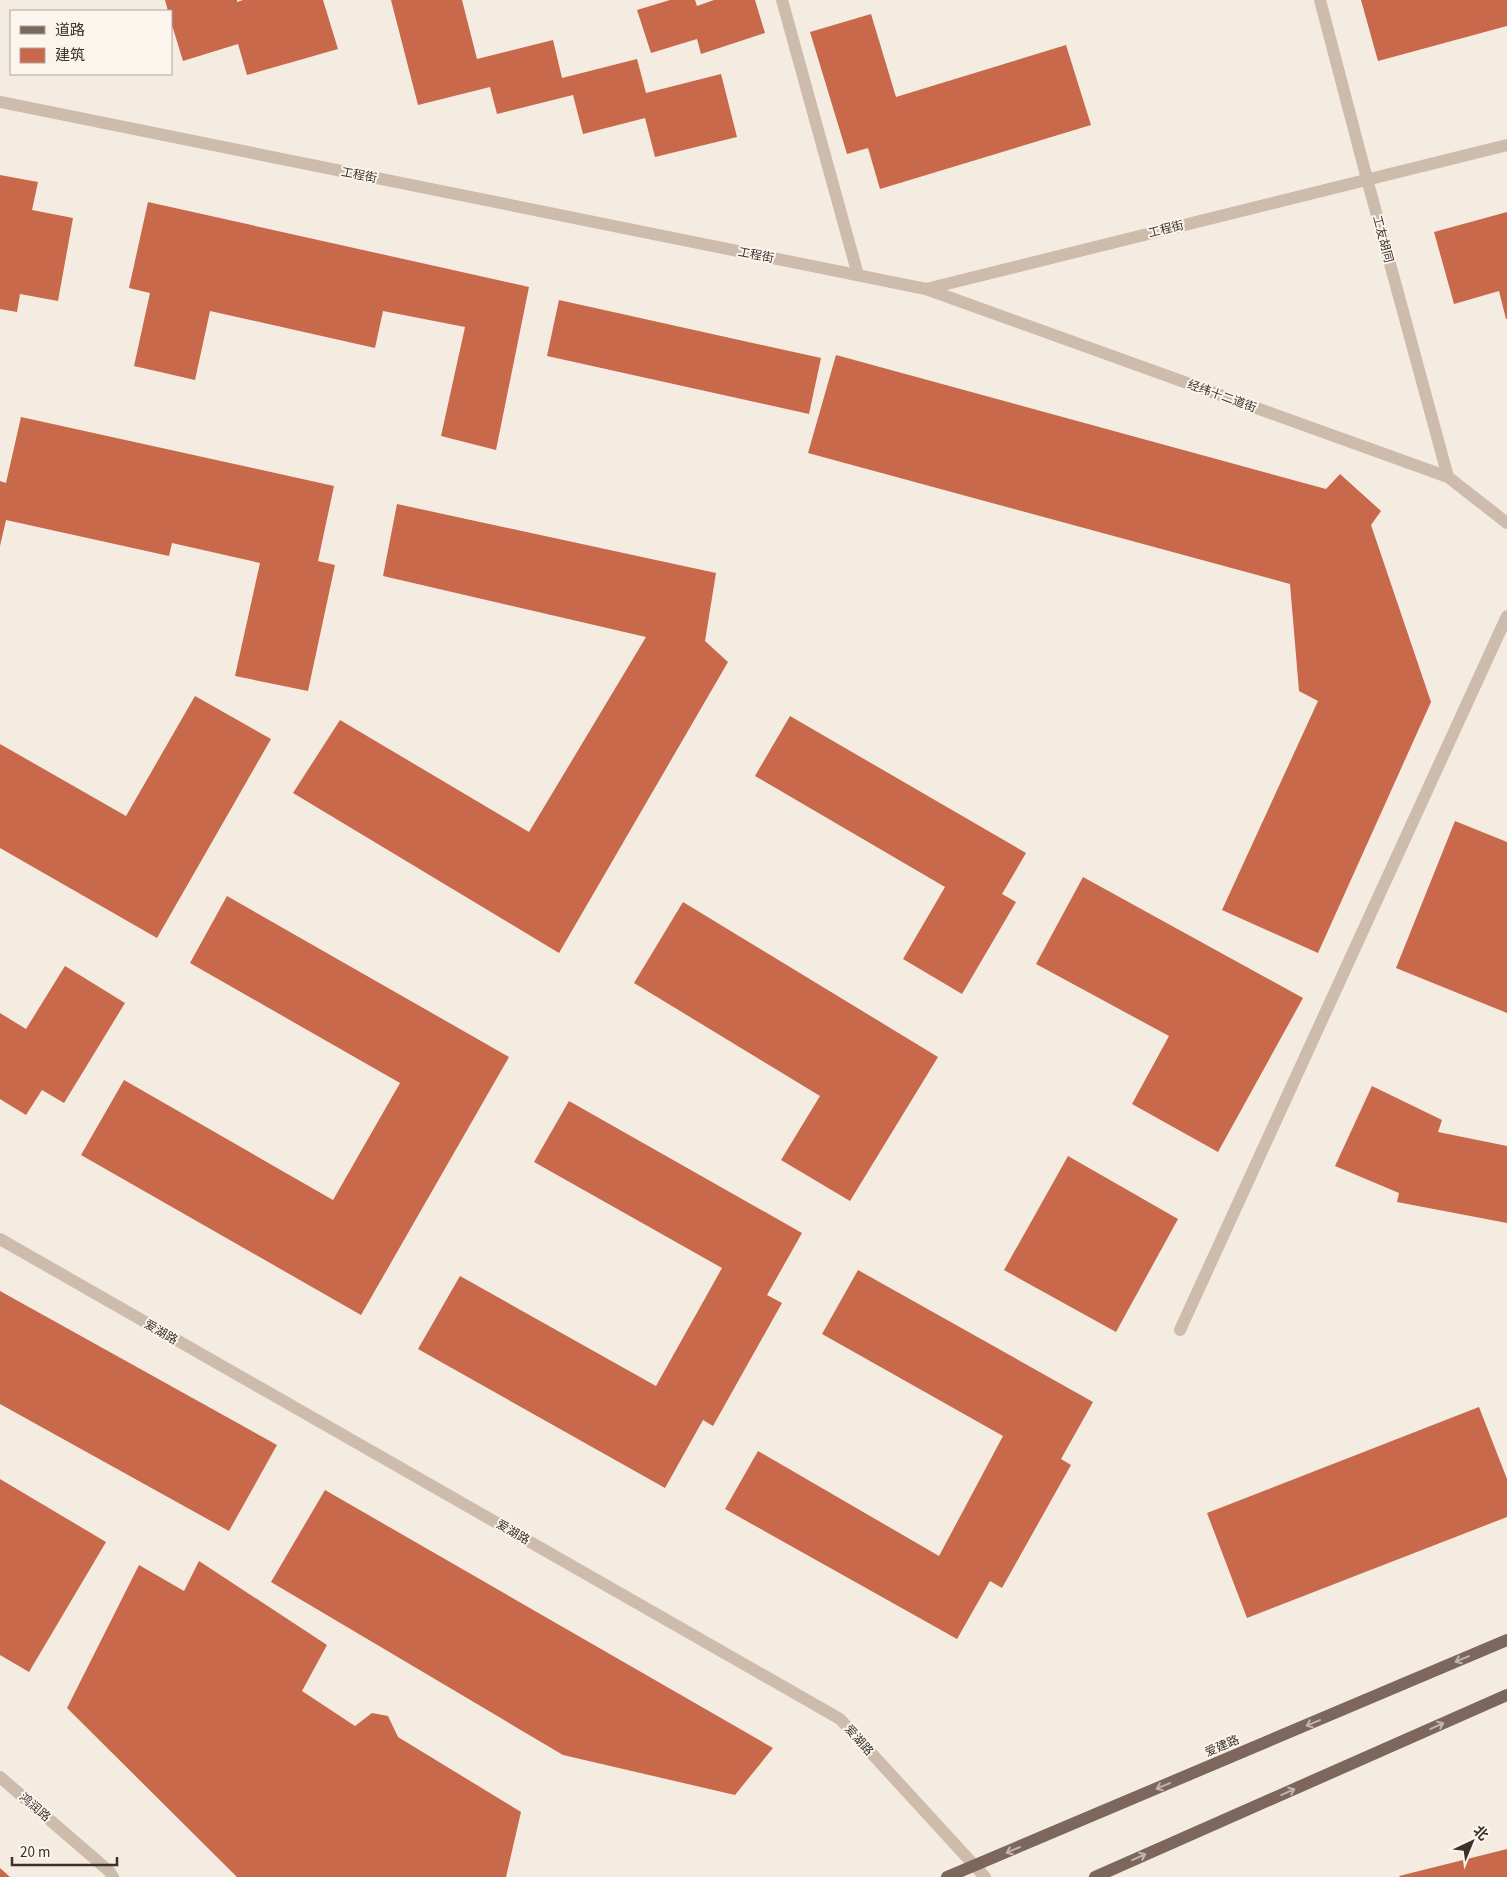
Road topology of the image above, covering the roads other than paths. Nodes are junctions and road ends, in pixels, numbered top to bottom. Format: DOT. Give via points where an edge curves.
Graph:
graph roads {
  1 [pos="782,0"];
  2 [pos="1320,0"];
  3 [pos="0,102"];
  4 [pos="1507,145"];
  5 [pos="1367,179"];
  6 [pos="858,275"];
  7 [pos="926,289"];
  8 [pos="1448,477"];
  9 [pos="1507,523"];
  10 [pos="1507,616"];
  11 [pos="0,1239"];
  12 [pos="1180,1330"];
  13 [pos="1507,1640"];
  14 [pos="1507,1695"];
  15 [pos="0,1777"];
  16 [pos="974,1866"];
  17 [pos="113,1877"];
  18 [pos="947,1877"];
  19 [pos="985,1877"];
  20 [pos="1095,1877"];
  1 -- 6 [label="street"];
  2 -- 5 [label="street, 工友胡同"];
  3 -- 6 [label="street, 工程街"];
  4 -- 5 [label="street, 工程街"];
  5 -- 7 [label="street, 工程街"];
  5 -- 8 [label="street, 工友胡同"];
  6 -- 7 [label="street, 工程街"];
  7 -- 8 [label="street, 经纬十二道街"];
  8 -- 9 [label="street, 经纬十二道街"];
  10 -- 12 [label="street"];
  11 -- 16 [label="street, 爱湖路" via="840,1719"];
  13 -- 16 [label="main road, 爱建路, one-way"];
  20 -- 14 [label="main road, one-way"];
  15 -- 17 [label="street, 鸿润路"];
  16 -- 18 [label="main road, 爱建路"];
  16 -- 19 [label="street, 爱湖路"];
}
